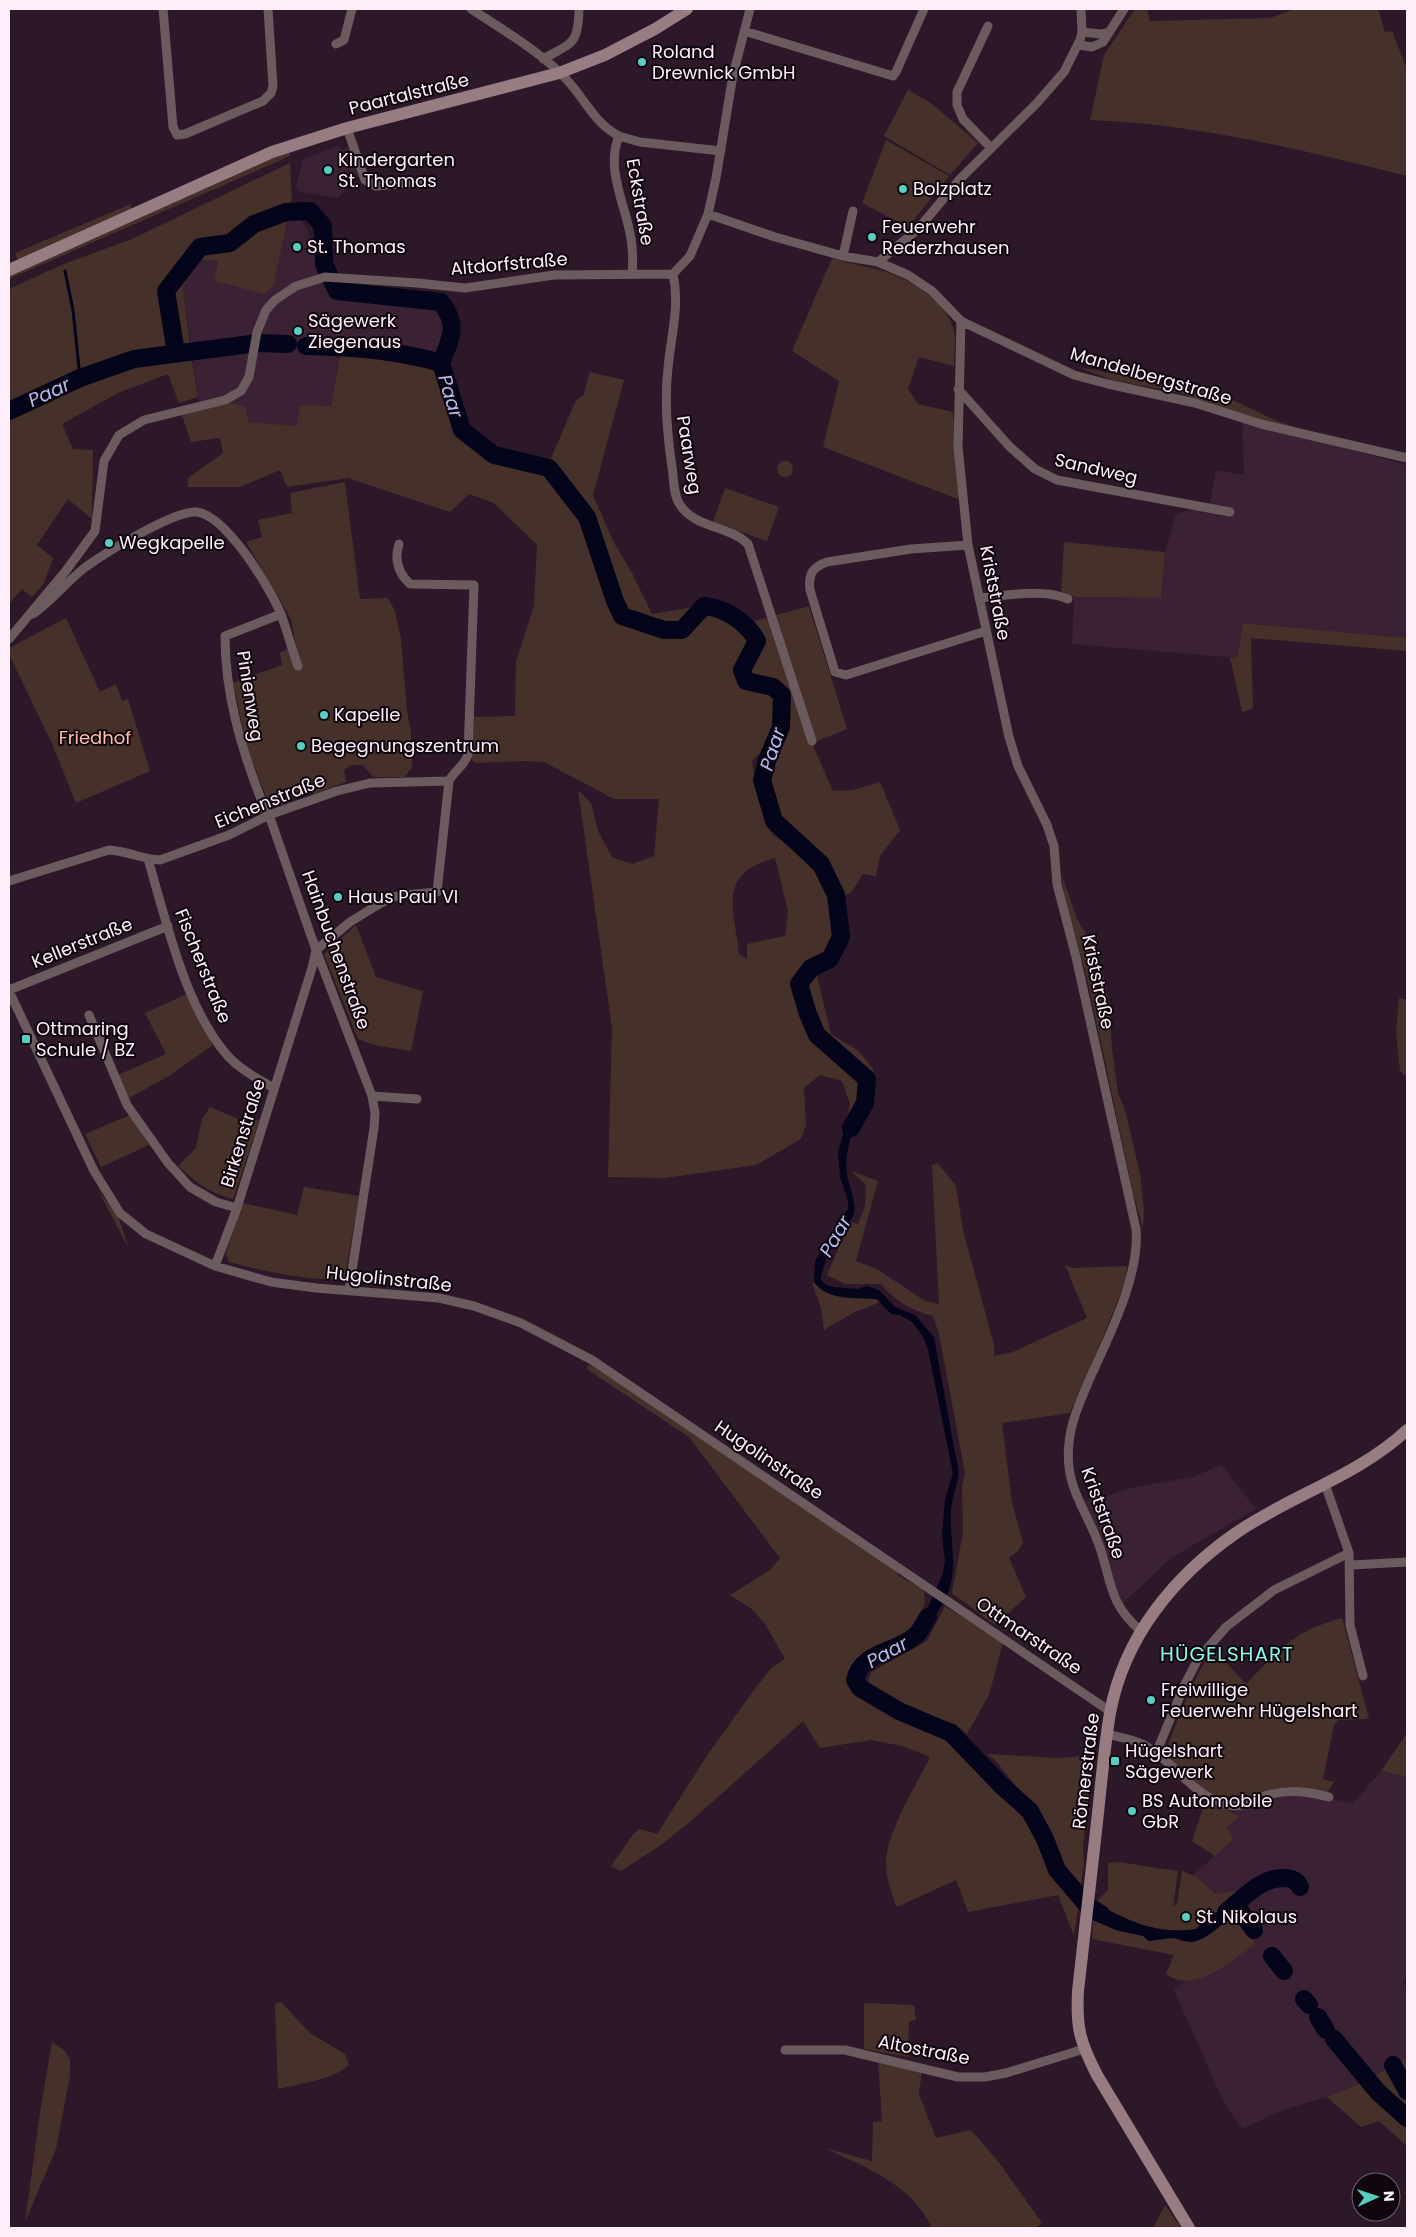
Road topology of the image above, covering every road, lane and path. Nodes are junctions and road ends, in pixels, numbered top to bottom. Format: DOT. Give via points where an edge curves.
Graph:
graph roads {
  1 [pos="163,9"];
  2 [pos="268,9"];
  3 [pos="352,9"];
  4 [pos="579,9"];
  5 [pos="687,9"];
  6 [pos="750,9"];
  7 [pos="924,9"];
  8 [pos="1081,9"];
  9 [pos="1124,9"];
  10 [pos="476,10"];
  11 [pos="988,26"];
  12 [pos="744,31"];
  13 [pos="1082,32"];
  14 [pos="1109,32"];
  15 [pos="336,44"];
  16 [pos="1079,45"];
  17 [pos="543,59"];
  18 [pos="559,73"];
  19 [pos="347,128"];
  20 [pos="619,136"];
  21 [pos="991,148"];
  22 [pos="721,151"];
  23 [pos="429,181"];
  24 [pos="853,211"];
  25 [pos="708,214"];
  26 [pos="843,256"];
  27 [pos="878,262"];
  28 [pos="9,270"];
  29 [pos="632,274"];
  30 [pos="673,274"];
  31 [pos="961,321"];
  32 [pos="958,389"];
  33 [pos="1407,458"];
  34 [pos="1230,512"];
  35 [pos="399,544"];
  36 [pos="968,545"];
  37 [pos="979,598"];
  38 [pos="1068,599"];
  39 [pos="281,614"];
  40 [pos="21,623"];
  41 [pos="986,630"];
  42 [pos="9,639"];
  43 [pos="298,666"];
  44 [pos="812,742"];
  45 [pos="449,781"];
  46 [pos="269,815"];
  47 [pos="148,859"];
  48 [pos="9,881"];
  49 [pos="168,926"];
  50 [pos="316,950"];
  51 [pos="9,990"];
  52 [pos="89,1015"];
  53 [pos="274,1088"];
  54 [pos="372,1096"];
  55 [pos="417,1099"];
  56 [pos="237,1208"];
  57 [pos="215,1266"];
  58 [pos="349,1290"];
  59 [pos="1407,1430"];
  60 [pos="1326,1484"];
  61 [pos="1350,1553"];
  62 [pos="1407,1562"];
  63 [pos="1351,1565"];
  64 [pos="929,1588"];
  65 [pos="1141,1631"];
  66 [pos="1363,1676"];
  67 [pos="1110,1712"];
  68 [pos="1107,1734"];
  69 [pos="1156,1753"];
  70 [pos="1329,1797"];
  71 [pos="1084,2049"];
  72 [pos="785,2050"];
  73 [pos="1189,2228"];
  1 -- 2 [label="street" via="172,118 177,134 186,134 263,101 271,93"];
  3 -- 15 [label="street" via="344,40"];
  4 -- 17 [label="street" via="574,42"];
  5 -- 18 [label="main road, Paartalstraße" via="612,51"];
  6 -- 12 [label="street"];
  7 -- 12 [label="street" via="893,76"];
  8 -- 13 [label="street"];
  9 -- 14 [label="street"];
  10 -- 17 [label="street, Eckstraße"];
  11 -- 21 [label="street" via="957,92 957,105 963,119"];
  12 -- 22 [label="street" via="733,75"];
  13 -- 14 [label="street"];
  13 -- 16 [label="street"];
  14 -- 16 [label="street" via="1098,46"];
  16 -- 21 [label="street" via="1064,72"];
  17 -- 18 [label="street, Eckstraße"];
  18 -- 19 [label="main road, Paartalstraße"];
  18 -- 20 [label="street, Eckstraße" via="606,127"];
  19 -- 23 [label="street" via="364,180 376,186"];
  19 -- 28 [label="main road, Paartalstraße" via="272,152"];
  20 -- 22 [label="street, Eckstraße" via="640,142"];
  20 -- 29 [label="street, Eckstraße" via="614,147 615,168 618,193 631,237"];
  21 -- 27 [label="street" via="918,228"];
  22 -- 25 [label="street"];
  24 -- 26 [label="street"];
  25 -- 26 [label="street, Mandelbergstraße"];
  25 -- 30 [label="street" via="690,256"];
  26 -- 27 [label="street, Mandelbergstraße"];
  27 -- 31 [label="street, Mandelbergstraße" via="908,275 932,291"];
  29 -- 30 [label="street, Altdorfstraße"];
  29 -- 40 [label="street, Altdorfstraße" via="554,275 465,288 325,277 296,286 266,310 257,332 249,376 241,391 225,400 144,420 119,436 104,461 95,531"];
  30 -- 44 [label="street, Paarweg" via="677,294 666,403 676,495 679,504 693,518 742,537 748,544"];
  31 -- 32 [label="street, Kriststraße"];
  31 -- 33 [label="street, Mandelbergstraße" via="1074,374 1195,403 1261,424"];
  32 -- 34 [label="street, Sandweg" via="1010,447 1035,469 1056,480"];
  32 -- 36 [label="street, Kriststraße" via="958,447"];
  35 -- 45 [label="street" via="396,556 402,578 410,584 474,585 468,755 464,766"];
  36 -- 37 [label="street, Kriststraße"];
  36 -- 41 [label="street" via="911,549 827,562 812,571 810,590 835,672 846,675"];
  37 -- 38 [label="street" via="1029,594"];
  37 -- 41 [label="street, Kriststraße"];
  39 -- 40 [label="street" via="231,534 206,514 195,512 169,520 129,540 87,566 46,605"];
  39 -- 43 [label="street"];
  39 -- 46 [label="street, Pinienweg" via="225,636 232,710 240,742"];
  40 -- 42 [label="street"];
  41 -- 65 [label="street, Kriststraße" via="1006,727 1018,766 1054,846 1058,884 1136,1229 1137,1252 1132,1274 1075,1413 1068,1450 1075,1491 1098,1543 1112,1595 1125,1616"];
  45 -- 46 [label="street, Eichenstraße" via="370,783"];
  45 -- 50 [label="street" via="437,892 393,897 350,922"];
  46 -- 47 [label="street, Eichenstraße" via="177,855 160,860"];
  46 -- 50 [label="street, Hainbuchenstraße"];
  47 -- 48 [label="street, Eichenstraße" via="110,850"];
  47 -- 49 [label="street, Fischerstraße"];
  49 -- 51 [label="street, Kellerstraße"];
  49 -- 53 [label="street, Fischerstraße" via="191,992 209,1030 228,1056 255,1078"];
  50 -- 53 [label="street, Birkenstraße"];
  50 -- 54 [label="street, Hainbuchenstraße"];
  51 -- 57 [label="street, Hugolinstraße" via="94,1171 116,1207 146,1234"];
  52 -- 56 [label="street" via="127,1105 168,1163 190,1187 216,1202"];
  53 -- 56 [label="street, Birkenstraße"];
  54 -- 55 [label="street"];
  54 -- 58 [label="street, Hainbuchenstraße" via="374,1128"];
  56 -- 57 [label="street, Birkenstraße"];
  57 -- 58 [label="street, Hugolinstraße" via="271,1282"];
  58 -- 64 [label="street, Hugolinstraße" via="439,1298 521,1322 592,1360"];
  59 -- 60 [label="main road, Römerstraße" via="1392,1444"];
  60 -- 61 [label="street"];
  60 -- 65 [label="main road, Römerstraße" via="1237,1532 1195,1564 1153,1612"];
  61 -- 63 [label="street"];
  61 -- 69 [label="street" via="1274,1590 1226,1627 1198,1658"];
  62 -- 63 [label="street"];
  63 -- 66 [label="street" via="1350,1625"];
  64 -- 67 [label="street, Ottmarstraße"];
  65 -- 67 [label="main road, Römerstraße" via="1120,1677"];
  67 -- 68 [label="main road, Römerstraße"];
  68 -- 69 [label="street" via="1144,1745"];
  68 -- 71 [label="main road, Römerstraße" via="1077,2010"];
  69 -- 70 [label="street" via="1202,1792 1228,1806 1288,1791"];
  71 -- 72 [label="street, Altostraße" via="985,2077 958,2077 845,2050"];
  71 -- 73 [label="main road, Römerstraße"];
}
